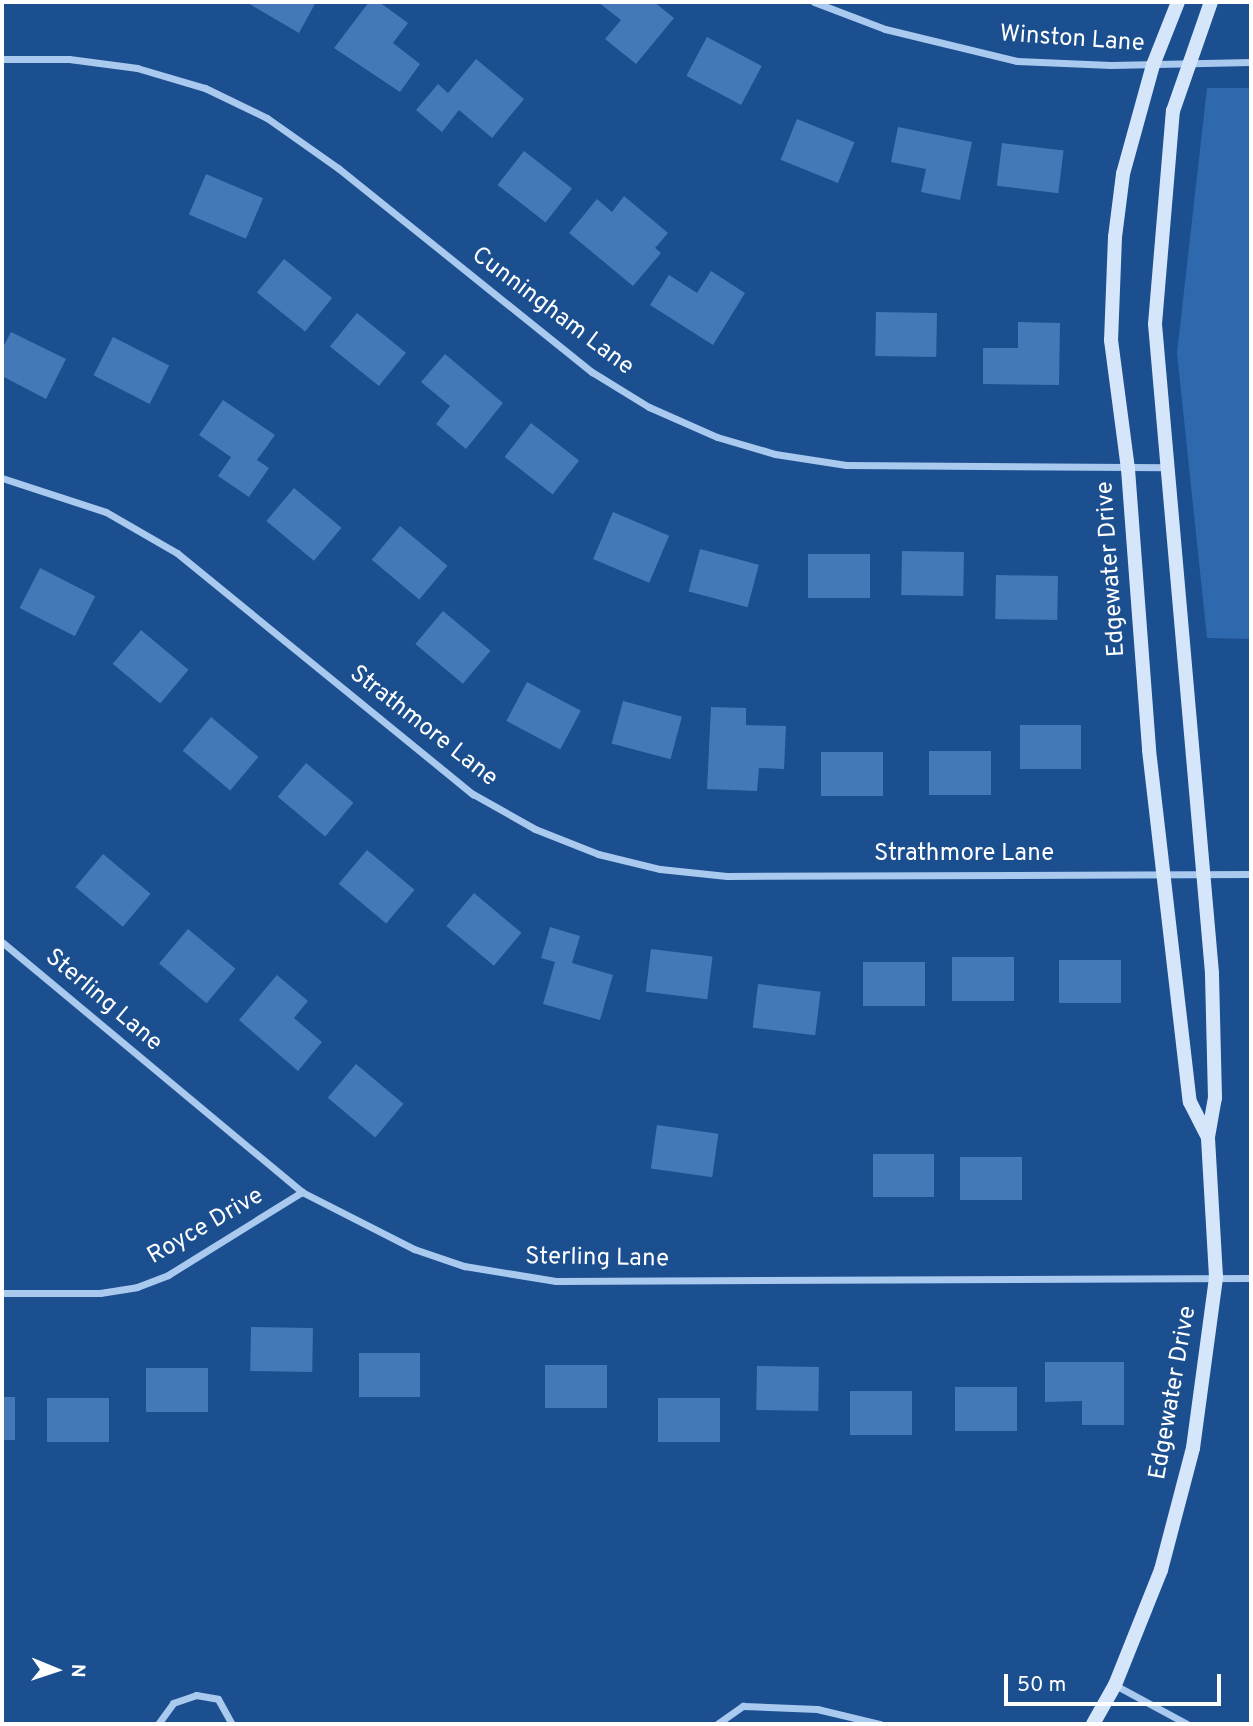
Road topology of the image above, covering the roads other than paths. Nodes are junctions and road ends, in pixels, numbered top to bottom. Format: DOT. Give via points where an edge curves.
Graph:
graph roads {
  1 [pos="814,2"];
  2 [pos="1178,2"];
  3 [pos="1211,2"];
  4 [pos="2,59"];
  5 [pos="1251,62"];
  6 [pos="1189,64"];
  7 [pos="1153,65"];
  8 [pos="1167,467"];
  9 [pos="1128,469"];
  10 [pos="2,478"];
  11 [pos="1163,874"];
  12 [pos="1203,874"];
  13 [pos="1251,874"];
  14 [pos="2,942"];
  15 [pos="1208,1137"];
  16 [pos="302,1192"];
  17 [pos="1216,1277"];
  18 [pos="1251,1278"];
  19 [pos="2,1293"];
  20 [pos="1115,1685"];
  21 [pos="158,1724"];
  22 [pos="232,1724"];
  23 [pos="717,1724"];
  24 [pos="880,1724"];
  25 [pos="1093,1724"];
  26 [pos="1186,1724"];
  1 -- 7 [label="street, Winston Lane" via="885,29 1017,61"];
  2 -- 7 [label="street, Edgewater Drive"];
  3 -- 6 [label="street, Edgewater Drive"];
  4 -- 9 [label="street, Cunningham Lane" via="69,59 137,68 205,88 256,113 338,168 592,372 649,407 717,437 775,454 846,465"];
  5 -- 6 [label="street, Winston Lane"];
  6 -- 7 [label="street, Winston Lane"];
  6 -- 8 [label="street, Edgewater Drive" via="1172,111 1155,324"];
  7 -- 9 [label="street, Edgewater Drive" via="1123,174 1115,237 1111,340"];
  8 -- 9 [label="street, Cunningham Lane"];
  8 -- 12 [label="street, Edgewater Drive"];
  9 -- 11 [label="street, Edgewater Drive"];
  10 -- 11 [label="street, Strathmore Lane" via="106,512 177,553 473,794 535,829 598,853 660,869 727,876"];
  11 -- 12 [label="street, Strathmore Lane"];
  11 -- 15 [label="street, Edgewater Drive" via="1190,1102"];
  12 -- 13 [label="street, Strathmore Lane"];
  12 -- 15 [label="street, Edgewater Drive" via="1216,1098"];
  14 -- 16 [label="street, Sterling Lane"];
  15 -- 17 [label="street, Edgewater Drive"];
  16 -- 17 [label="street, Sterling Lane" via="414,1250 464,1266 556,1281"];
  16 -- 19 [label="street, Royce Drive" via="168,1275 137,1287 100,1293"];
  17 -- 18 [label="street, Sterling Lane"];
  17 -- 20 [label="street, Edgewater Drive" via="1193,1448 1161,1570"];
  20 -- 25 [label="street, Edgewater Drive"];
  20 -- 26 [label="street"];
  21 -- 22 [label="street" via="173,1703 196,1695 218,1699"];
  23 -- 24 [label="street" via="743,1706 817,1709"];
}
